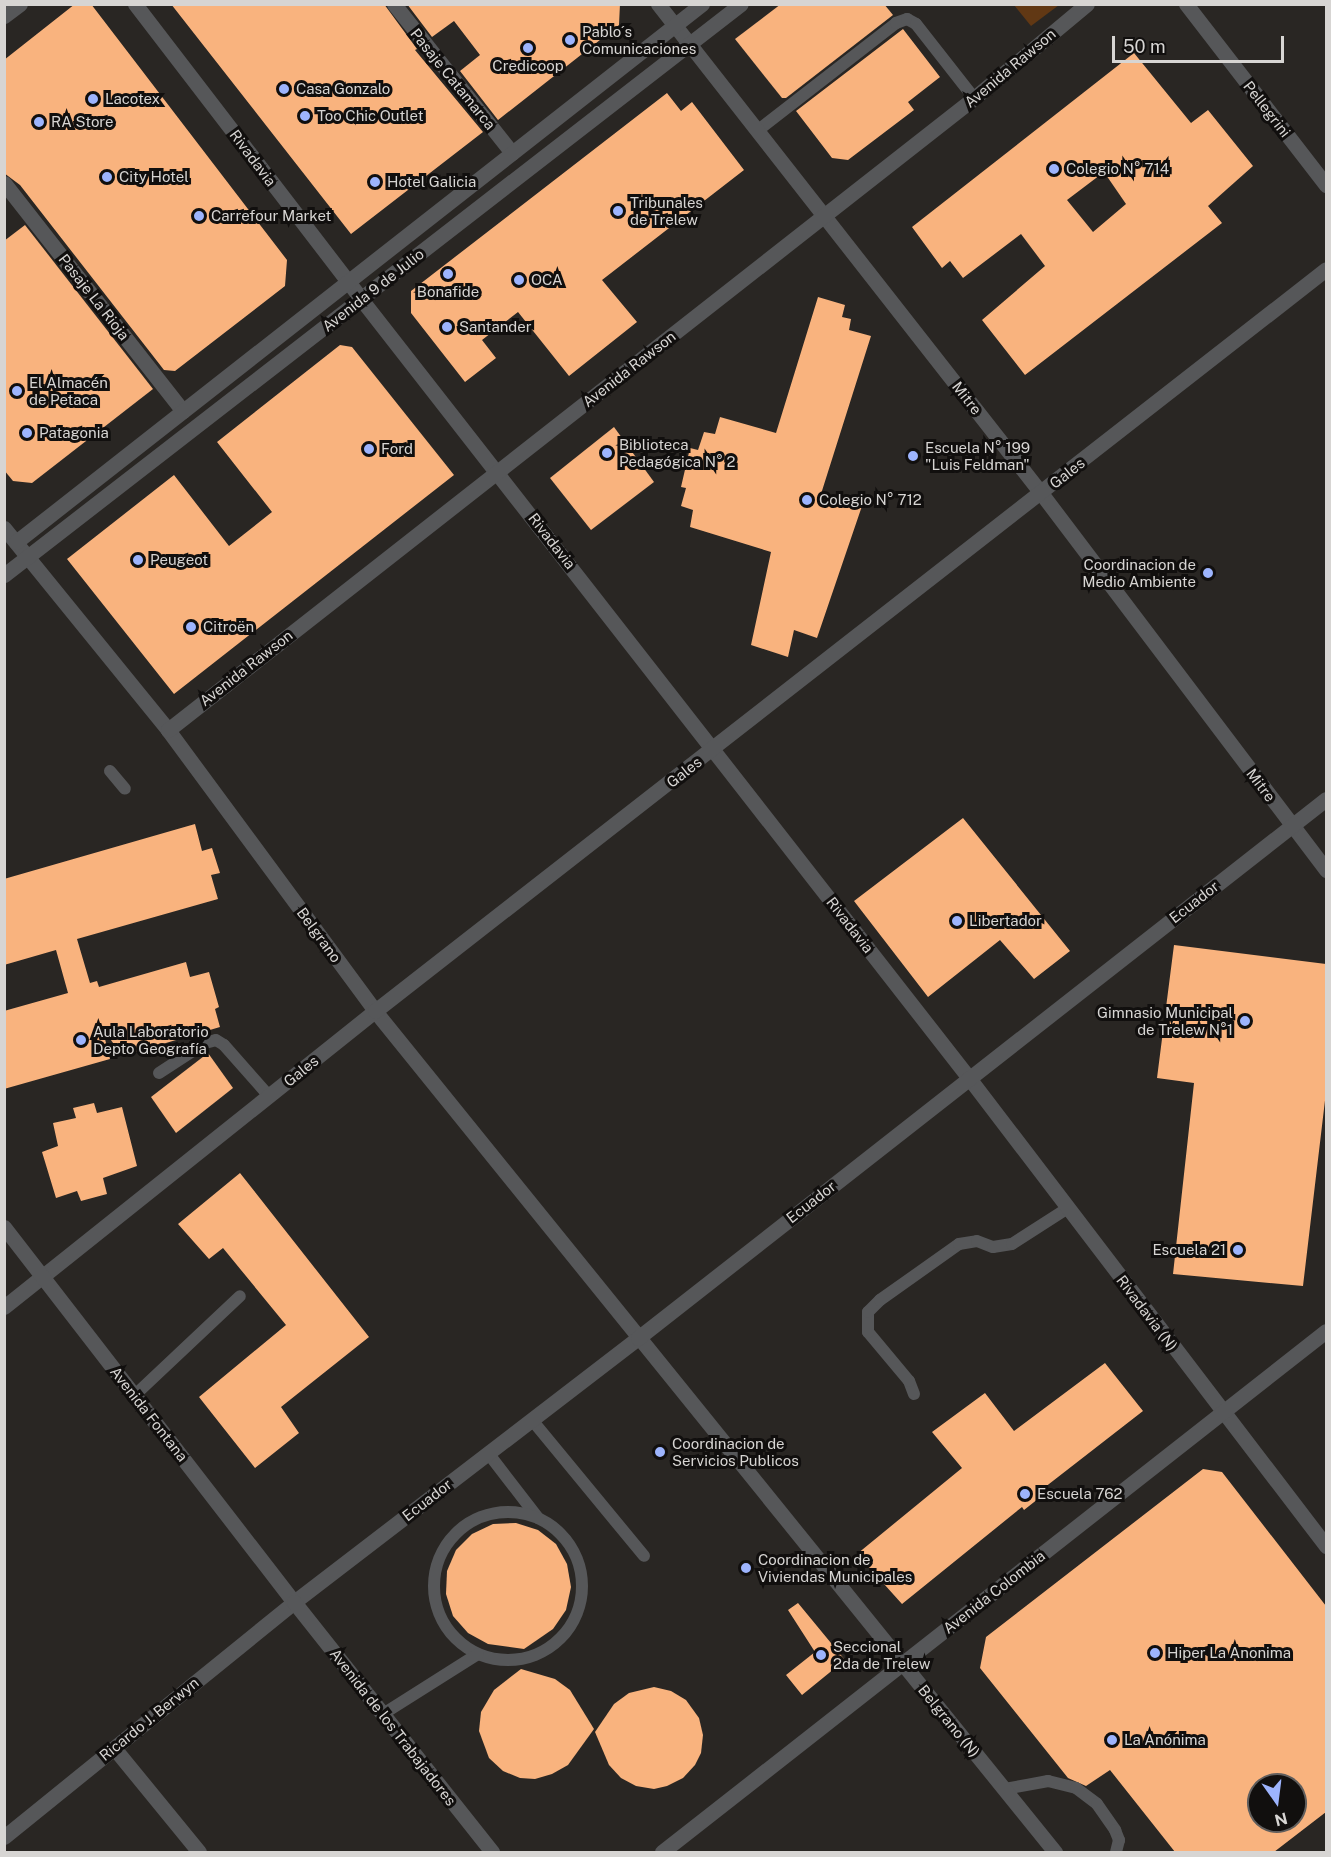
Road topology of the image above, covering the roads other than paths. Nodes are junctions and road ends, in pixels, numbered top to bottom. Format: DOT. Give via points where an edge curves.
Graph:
graph roads {
  1 [pos="20,4"];
  2 [pos="135,4"];
  3 [pos="393,4"];
  4 [pos="657,4"];
  5 [pos="702,4"];
  6 [pos="741,4"];
  7 [pos="1087,4"];
  8 [pos="1186,4"];
  9 [pos="4,16"];
  10 [pos="674,26"];
  11 [pos="690,46"];
  12 [pos="974,98"];
  13 [pos="758,131"];
  14 [pos="512,153"];
  15 [pos="4,183"];
  16 [pos="1326,184"];
  17 [pos="825,216"];
  18 [pos="1326,269"];
  19 [pos="348,282"];
  20 [pos="361,299"];
  21 [pos="183,411"];
  22 [pos="498,472"];
  23 [pos="1041,493"];
  24 [pos="4,528"];
  25 [pos="16,542"];
  26 [pos="28,557"];
  27 [pos="4,575"];
  28 [pos="168,730"];
  29 [pos="713,749"];
  30 [pos="110,771"];
  31 [pos="125,789"];
  32 [pos="1326,799"];
  33 [pos="1292,826"];
  34 [pos="1326,870"];
  35 [pos="375,1011"];
  36 [pos="159,1073"];
  37 [pos="969,1078"];
  38 [pos="269,1096"];
  39 [pos="1068,1208"];
  40 [pos="4,1227"];
  41 [pos="44,1278"];
  42 [pos="240,1296"];
  43 [pos="4,1307"];
  44 [pos="1326,1331"];
  45 [pos="638,1338"];
  46 [pos="914,1394"];
  47 [pos="135,1395"];
  48 [pos="1223,1412"];
  49 [pos="532,1420"];
  50 [pos="488,1453"];
  51 [pos="538,1518"];
  52 [pos="1326,1546"];
  53 [pos="644,1556"];
  54 [pos="294,1602"];
  55 [pos="478,1654"];
  56 [pos="903,1664"];
  57 [pos="383,1714"];
  58 [pos="114,1748"];
  59 [pos="1005,1789"];
  60 [pos="4,1837"];
  61 [pos="199,1852"];
  62 [pos="492,1852"];
  63 [pos="662,1852"];
  64 [pos="1055,1852"];
  65 [pos="1116,1852"];
  1 -- 9 [label="street"];
  2 -- 19 [label="street, Rivadavia"];
  3 -- 14 [label="street, Pasaje Catamarca"];
  4 -- 10 [label="street, Mitre"];
  5 -- 10 [label="street, Avenida 9 de Julio"];
  6 -- 11 [label="street, Avenida 9 de Julio"];
  7 -- 12 [label="street, Avenida Rawson"];
  8 -- 16 [label="street, Pellegrini"];
  10 -- 11 [label="street, Mitre"];
  10 -- 14 [label="street, Avenida 9 de Julio"];
  11 -- 13 [label="street, Mitre"];
  11 -- 20 [label="street, Avenida 9 de Julio"];
  12 -- 13 [label="lane" via="916,24 907,19 896,23"];
  12 -- 17 [label="street, Avenida Rawson"];
  13 -- 17 [label="street, Mitre"];
  14 -- 19 [label="street, Avenida 9 de Julio"];
  15 -- 21 [label="street, Pasaje La Rioja"];
  17 -- 22 [label="street, Avenida Rawson"];
  17 -- 23 [label="street, Mitre"];
  18 -- 23 [label="street, Gales"];
  19 -- 20 [label="street, Rivadavia"];
  19 -- 21 [label="street, Avenida 9 de Julio"];
  20 -- 22 [label="street, Rivadavia"];
  20 -- 26 [label="street, Avenida 9 de Julio"];
  21 -- 25 [label="street, Avenida 9 de Julio"];
  22 -- 28 [label="street, Avenida Rawson"];
  22 -- 29 [label="street, Rivadavia"];
  23 -- 29 [label="street, Gales"];
  23 -- 33 [label="street, Mitre"];
  24 -- 25 [label="street, Belgrano"];
  25 -- 26 [label="street, Belgrano"];
  26 -- 27 [label="street, Avenida 9 de Julio"];
  26 -- 28 [label="street, Belgrano"];
  28 -- 35 [label="street, Belgrano"];
  29 -- 35 [label="street, Gales"];
  29 -- 37 [label="street, Rivadavia"];
  30 -- 31 [label="lane"];
  32 -- 33 [label="street, Ecuador"];
  33 -- 34 [label="street, Mitre"];
  33 -- 37 [label="street, Ecuador"];
  35 -- 38 [label="street, Gales"];
  35 -- 45 [label="street, Belgrano"];
  36 -- 38 [label="lane" via="204,1043 216,1040"];
  37 -- 39 [label="street, Rivadavia (N)"];
  37 -- 45 [label="street, Ecuador"];
  38 -- 41 [label="street, Gales"];
  39 -- 46 [label="lane" via="1012,1244 959,1244 868,1312 868,1332 909,1382"];
  39 -- 48 [label="street, Rivadavia (N)"];
  40 -- 41 [label="street, Avenida Fontana"];
  41 -- 43 [label="street, Gales"];
  41 -- 47 [label="street, Avenida Fontana"];
  42 -- 47 [label="lane"];
  44 -- 48 [label="street, Avenida Colombia"];
  45 -- 49 [label="street, Ecuador"];
  45 -- 56 [label="street, Belgrano (N)"];
  47 -- 54 [label="street, Avenida Fontana"];
  48 -- 52 [label="street, Rivadavia (N)"];
  48 -- 56 [label="street, Avenida Colombia"];
  49 -- 50 [label="street, Ecuador"];
  49 -- 53 [label="lane"];
  50 -- 51 [label="lane"];
  50 -- 54 [label="street, Ecuador"];
  51 -- 55 [label="lane" via="506,1512 474,1520 460,1529 440,1556 434,1589 442,1621 463,1646"];
  51 -- 55 [label="lane" via="565,1538 578,1559 583,1584 576,1616 556,1643 543,1652 510,1660"];
  54 -- 57 [label="street, Avenida de los Trabajadores"];
  54 -- 58 [label="street, Ricardo J. Berwyn"];
  55 -- 57 [label="lane"];
  56 -- 59 [label="street, Belgrano (N)"];
  56 -- 63 [label="street, Avenida Colombia"];
  57 -- 62 [label="street, Avenida de los Trabajadores"];
  58 -- 60 [label="street, Ricardo J. Berwyn"];
  58 -- 61 [label="street"];
  59 -- 64 [label="street, Belgrano (N)"];
  59 -- 65 [label="lane" via="1048,1781 1076,1788 1097,1804 1115,1830 1119,1840"];
}
